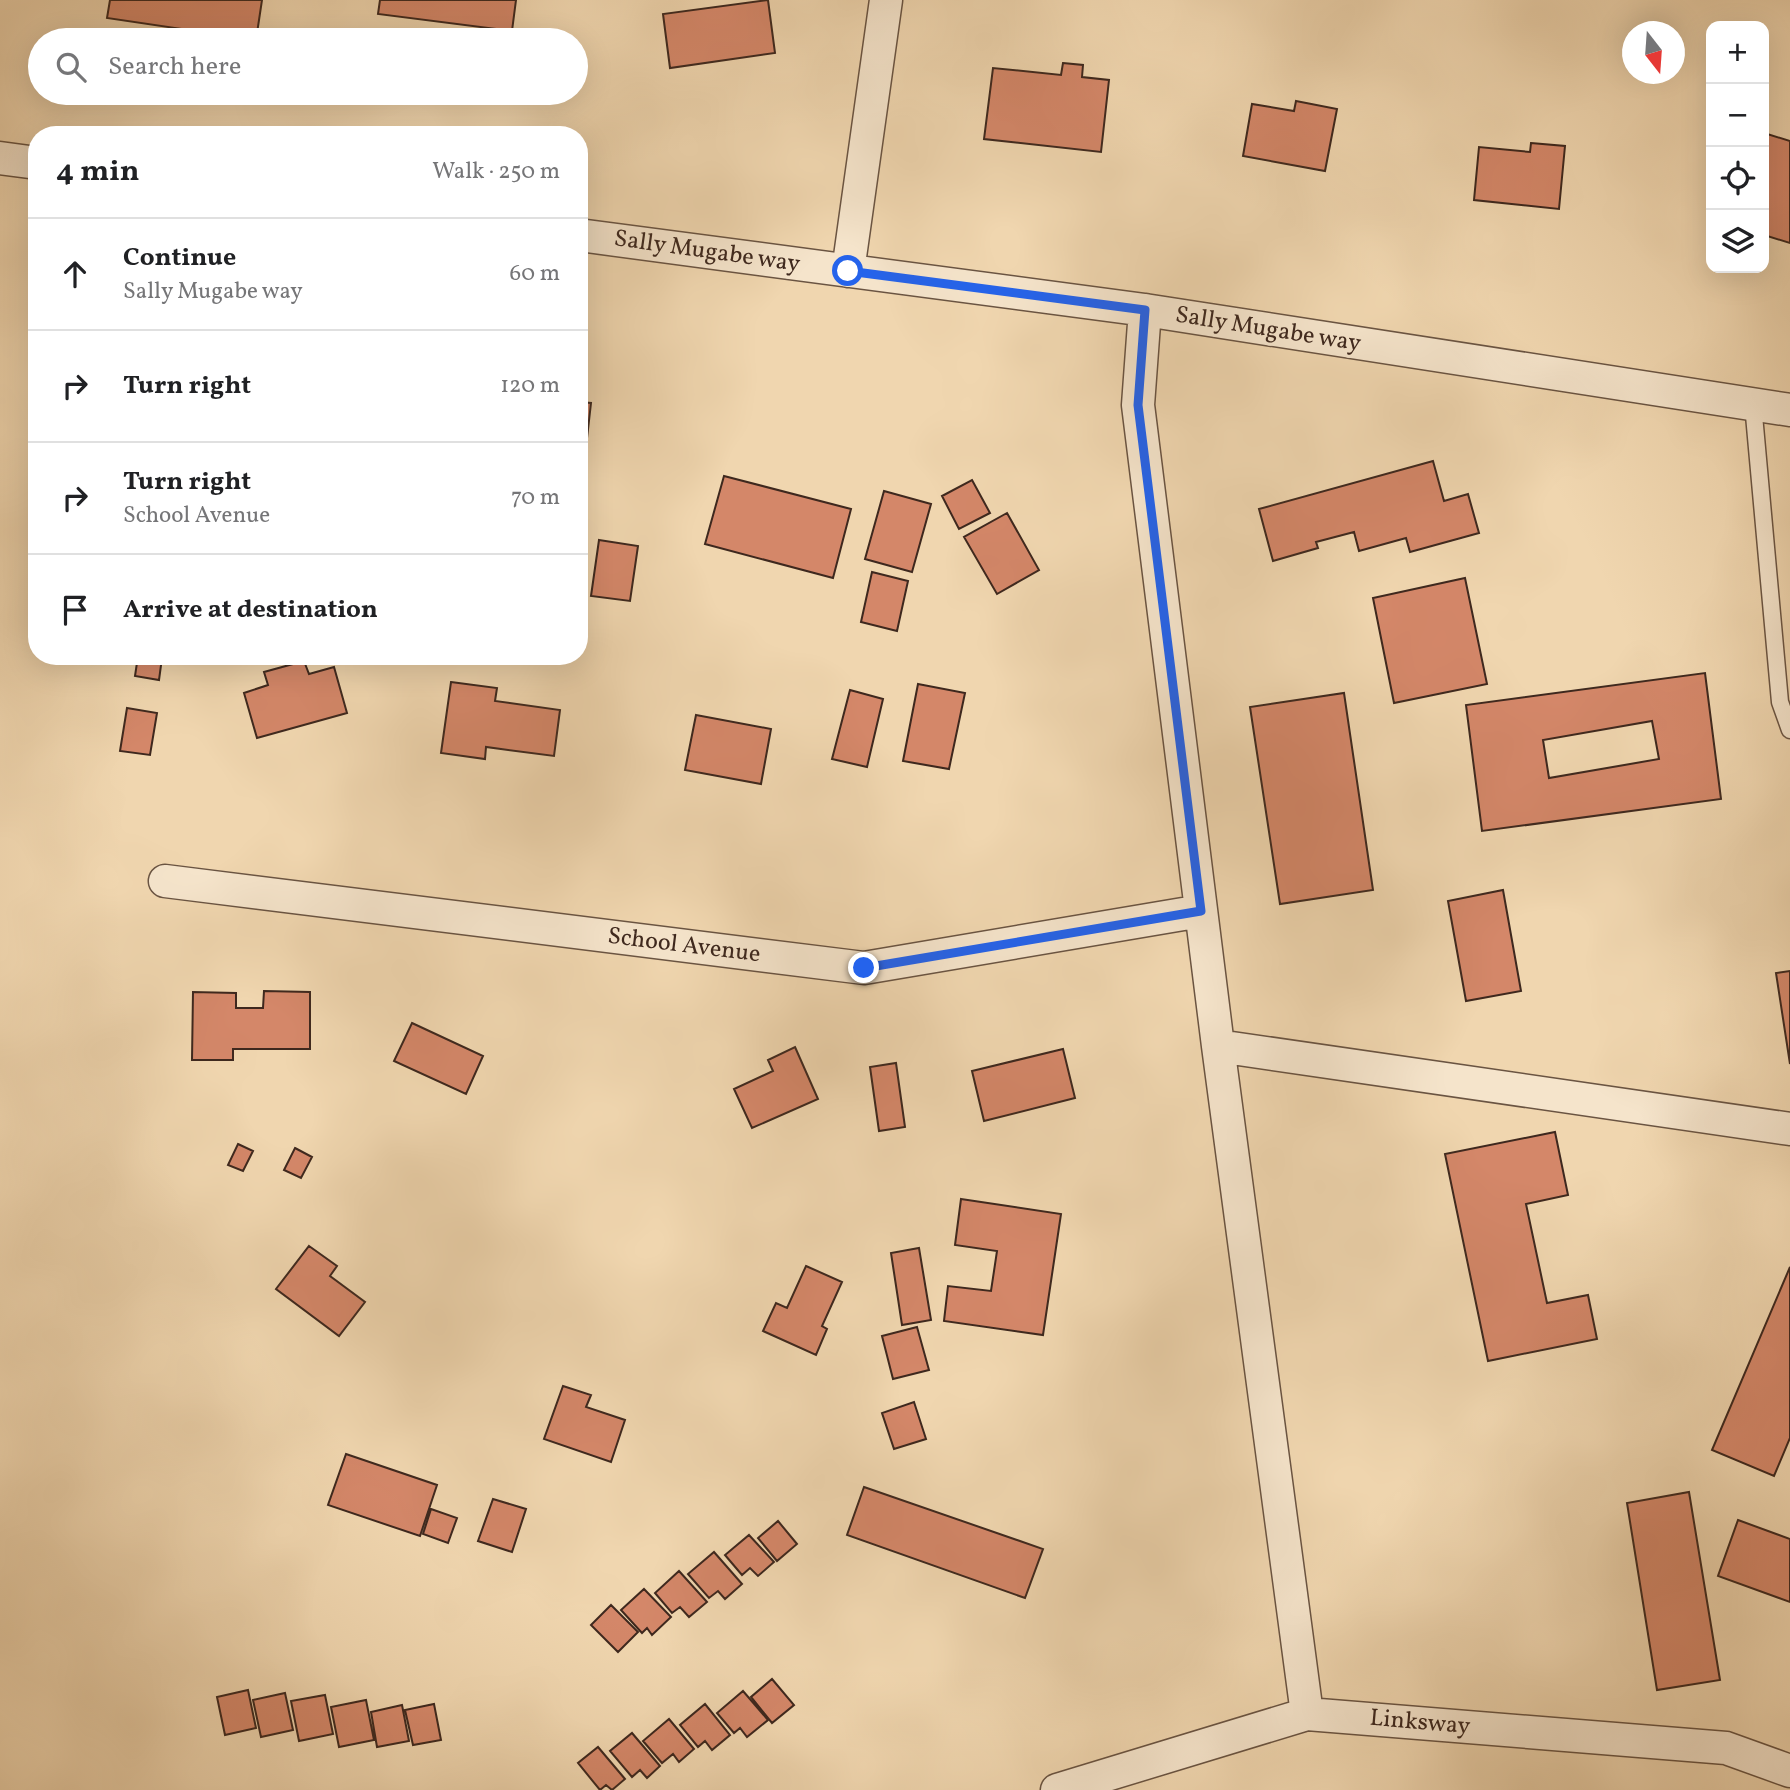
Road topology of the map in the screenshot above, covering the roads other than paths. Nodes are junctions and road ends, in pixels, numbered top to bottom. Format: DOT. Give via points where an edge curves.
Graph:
graph roads {
  1 [pos="886,0"];
  2 [pos="0,158"];
  3 [pos="28,162"];
  4 [pos="588,236"];
  5 [pos="848,271"];
  6 [pos="1145,310"];
  7 [pos="1753,404"];
  8 [pos="1790,410"];
  9 [pos="1790,730"];
  10 [pos="165,881"];
  11 [pos="1201,911"];
  12 [pos="1218,1046"];
  13 [pos="1790,1129"];
  14 [pos="1307,1714"];
  15 [pos="1790,1771"];
  16 [pos="1057,1790"];
  1 -- 5 [label="street"];
  2 -- 3 [label="street"];
  4 -- 5 [label="street, Sally Mugabe way"];
  5 -- 6 [label="street, Sally Mugabe way"];
  6 -- 7 [label="street, Sally Mugabe way"];
  6 -- 11 [label="street" via="1138,405"];
  7 -- 8 [label="street, Sally Mugabe way"];
  7 -- 9 [label="lane" via="1780,702"];
  10 -- 11 [label="street, School Avenue" via="864,968"];
  11 -- 12 [label="street"];
  12 -- 13 [label="street"];
  12 -- 14 [label="street"];
  14 -- 15 [label="street, Linksway" via="1726,1748"];
  14 -- 16 [label="street, Linksway"];
}
